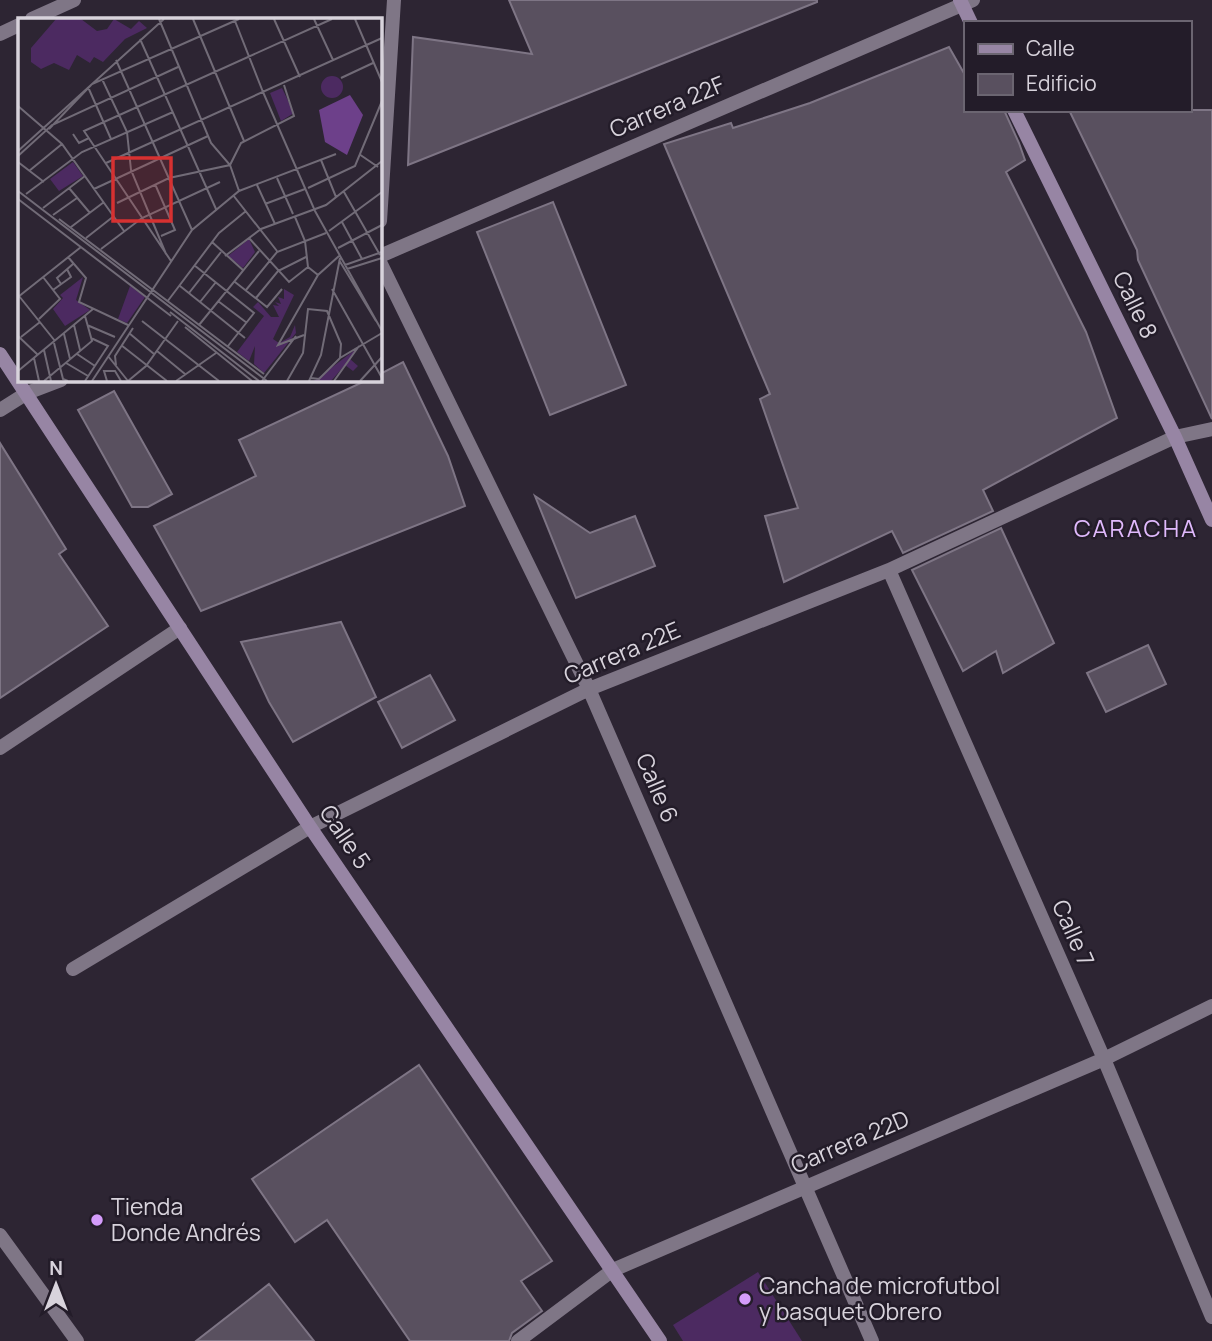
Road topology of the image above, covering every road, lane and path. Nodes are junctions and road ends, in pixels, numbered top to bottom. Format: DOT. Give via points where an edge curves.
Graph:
graph roads {
  1 [pos="74,0"];
  2 [pos="394,0"];
  3 [pos="965,2"];
  4 [pos="34,18"];
  5 [pos="970,21"];
  6 [pos="18,25"];
  7 [pos="0,34"];
  8 [pos="1015,112"];
  9 [pos="382,189"];
  10 [pos="382,255"];
  11 [pos="382,266"];
  12 [pos="0,354"];
  13 [pos="18,380"];
  14 [pos="19,382"];
  15 [pos="56,382"];
  16 [pos="27,393"];
  17 [pos="0,410"];
  18 [pos="1212,429"];
  19 [pos="1175,438"];
  20 [pos="1212,520"];
  21 [pos="888,570"];
  22 [pos="180,628"];
  23 [pos="589,689"];
  24 [pos="0,748"];
  25 [pos="310,827"];
  26 [pos="73,969"];
  27 [pos="1212,1006"];
  28 [pos="1104,1059"];
  29 [pos="804,1186"];
  30 [pos="1,1239"];
  31 [pos="613,1270"];
  32 [pos="1212,1317"];
  33 [pos="77,1341"];
  34 [pos="518,1341"];
  35 [pos="660,1341"];
  36 [pos="872,1341"];
  1 -- 4 [label="street"];
  2 -- 9 [label="street"];
  3 -- 5 [label="street"];
  3 -- 10 [label="street, Carrera 22F"];
  6 -- 7 [label="street"];
  8 -- 19 [label="street, Calle 8"];
  11 -- 23 [label="street, Calle 6"];
  12 -- 13 [label="street, Calle 5"];
  14 -- 16 [label="street, Calle 5"];
  15 -- 16 [label="street"];
  16 -- 17 [label="street"];
  16 -- 22 [label="street, Calle 5"];
  18 -- 19 [label="street, Carrera 22E"];
  19 -- 20 [label="street, Calle 8"];
  19 -- 21 [label="street, Carrera 22E"];
  21 -- 23 [label="street, Carrera 22E"];
  21 -- 28 [label="street, Calle 7"];
  22 -- 24 [label="street"];
  22 -- 25 [label="street, Calle 5"];
  23 -- 25 [label="street, Carrera 22E"];
  23 -- 29 [label="street, Calle 6"];
  25 -- 26 [label="street, Carrera 22E"];
  25 -- 31 [label="street, Calle 5"];
  27 -- 28 [label="street, Carrera 22D"];
  28 -- 29 [label="street, Carrera 22D"];
  28 -- 32 [label="street, Calle 7"];
  29 -- 31 [label="street, Carrera 22D"];
  29 -- 36 [label="street, Calle 6"];
  30 -- 33 [label="street"];
  31 -- 34 [label="street, Carrera 22D"];
  31 -- 35 [label="street, Calle 5"];
}
